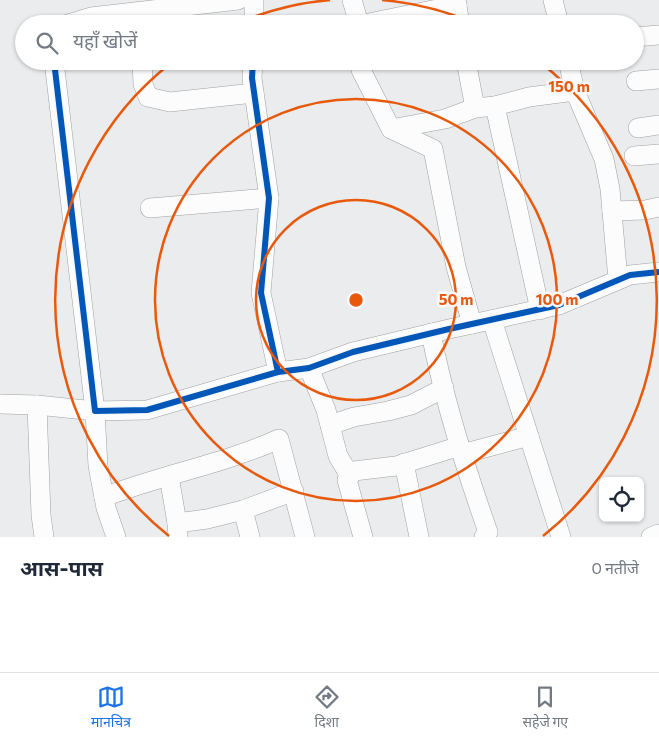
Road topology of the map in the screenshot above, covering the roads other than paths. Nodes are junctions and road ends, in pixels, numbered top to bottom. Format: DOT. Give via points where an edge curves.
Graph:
graph roads {
  1 [pos="238,0"];
  2 [pos="254,0"];
  3 [pos="352,0"];
  4 [pos="553,0"];
  5 [pos="456,2"];
  6 [pos="158,15"];
  7 [pos="254,15"];
  8 [pos="356,15"];
  9 [pos="402,15"];
  10 [pos="458,15"];
  11 [pos="557,15"];
  12 [pos="659,35"];
  13 [pos="644,36"];
  14 [pos="55,70"];
  15 [pos="142,70"];
  16 [pos="253,70"];
  17 [pos="361,70"];
  18 [pos="468,70"];
  19 [pos="570,70"];
  20 [pos="659,79"];
  21 [pos="636,82"];
  22 [pos="575,92"];
  23 [pos="254,93"];
  24 [pos="495,106"];
  25 [pos="475,108"];
  26 [pos="659,125"];
  27 [pos="638,128"];
  28 [pos="391,129"];
  29 [pos="659,154"];
  30 [pos="634,156"];
  31 [pos="268,198"];
  32 [pos="659,207"];
  33 [pos="150,208"];
  34 [pos="612,211"];
  35 [pos="659,272"];
  36 [pos="618,280"];
  37 [pos="540,310"];
  38 [pos="492,320"];
  39 [pos="472,324"];
  40 [pos="431,333"];
  41 [pos="309,368"];
  42 [pos="278,372"];
  43 [pos="444,388"];
  44 [pos="0,404"];
  45 [pos="37,404"];
  46 [pos="95,411"];
  47 [pos="330,426"];
  48 [pos="529,436"];
  49 [pos="461,450"];
  50 [pos="404,463"];
  51 [pos="169,476"];
  52 [pos="350,476"];
  53 [pos="294,491"];
  54 [pos="104,497"];
  55 [pos="243,510"];
  56 [pos="178,530"];
  57 [pos="659,534"];
  58 [pos="488,535"];
  59 [pos="44,537"];
  60 [pos="116,537"];
  61 [pos="250,537"];
  62 [pos="305,537"];
  63 [pos="363,537"];
  64 [pos="420,537"];
  65 [pos="560,537"];
  66 [pos="651,537"];
  1 -- 6 [label="street"];
  2 -- 7 [label="street"];
  3 -- 8 [label="street"];
  4 -- 11 [label="street"];
  5 -- 9 [label="street"];
  5 -- 10 [label="street"];
  12 -- 13 [label="street"];
  14 -- 46 [label="street"];
  15 -- 23 [label="street" via="148,97 158,100 170,102"];
  16 -- 23 [label="street"];
  17 -- 28 [label="street"];
  18 -- 25 [label="street"];
  19 -- 22 [label="street"];
  20 -- 21 [label="street"];
  22 -- 24 [label="street" via="529,97"];
  22 -- 34 [label="street" via="604,159"];
  23 -- 31 [label="street"];
  24 -- 25 [label="street"];
  24 -- 37 [label="street"];
  25 -- 28 [label="street" via="445,119"];
  26 -- 27 [label="street"];
  28 -- 39 [label="street" via="433,149 456,267"];
  29 -- 30 [label="street"];
  31 -- 33 [label="street"];
  31 -- 42 [label="street" via="261,293"];
  32 -- 34 [label="street"];
  34 -- 36 [label="street"];
  35 -- 36 [label="street" via="630,275"];
  36 -- 37 [label="street"];
  37 -- 38 [label="street"];
  38 -- 39 [label="street"];
  38 -- 48 [label="street"];
  39 -- 40 [label="street"];
  40 -- 41 [label="street" via="353,352"];
  40 -- 43 [label="street"];
  41 -- 42 [label="street"];
  41 -- 47 [label="street"];
  42 -- 46 [label="street" via="147,410"];
  43 -- 47 [label="street" via="411,404"];
  43 -- 49 [label="street"];
  44 -- 45 [label="street"];
  45 -- 46 [label="street"];
  45 -- 59 [label="street"];
  46 -- 54 [label="street" via="98,466"];
  47 -- 52 [label="street" via="338,456"];
  48 -- 49 [label="street"];
  48 -- 65 [label="street"];
  49 -- 50 [label="street"];
  49 -- 58 [label="street"];
  50 -- 52 [label="street" via="354,471"];
  50 -- 64 [label="street"];
  51 -- 53 [label="street" via="252,451 279,439"];
  51 -- 54 [label="street"];
  51 -- 56 [label="street"];
  52 -- 63 [label="street" via="347,480"];
  53 -- 55 [label="street"];
  53 -- 62 [label="street"];
  54 -- 60 [label="street"];
  55 -- 56 [label="street"];
  55 -- 61 [label="street"];
  57 -- 66 [label="street"];
}
